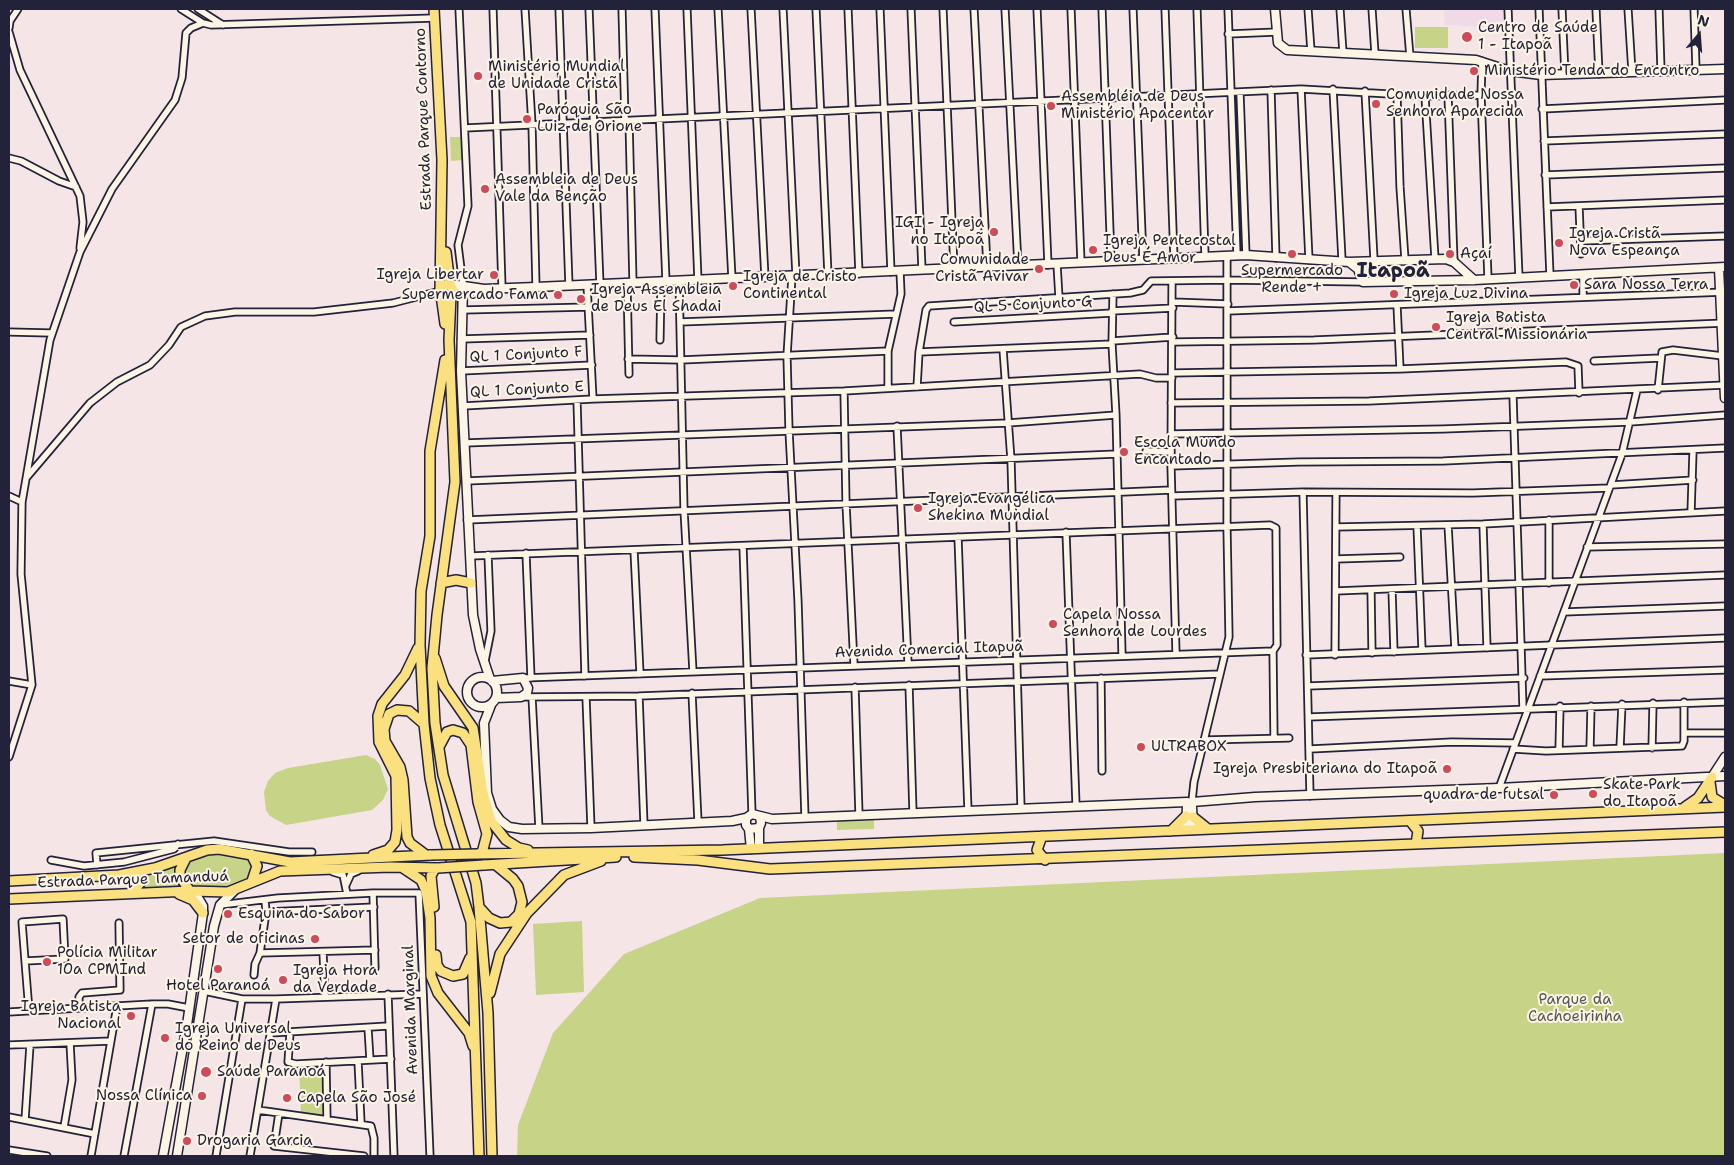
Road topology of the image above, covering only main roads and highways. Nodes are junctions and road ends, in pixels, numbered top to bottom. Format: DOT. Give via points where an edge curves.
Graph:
graph roads {
  1 [pos="434,14"];
  2 [pos="443,227"];
  3 [pos="450,284"];
  4 [pos="440,291"];
  5 [pos="451,296"];
  6 [pos="449,344"];
  7 [pos="441,583"];
  8 [pos="471,583"];
  9 [pos="420,645"];
  10 [pos="433,650"];
  11 [pos="424,724"];
  12 [pos="439,748"];
  13 [pos="1725,806"];
  14 [pos="1680,809"];
  15 [pos="1411,822"];
  16 [pos="1208,829"];
  17 [pos="1171,831"];
  18 [pos="1725,832"];
  19 [pos="1042,836"];
  20 [pos="1416,844"];
  21 [pos="256,853"];
  22 [pos="546,853"];
  23 [pos="479,854"];
  24 [pos="428,855"];
  25 [pos="612,857"];
  26 [pos="186,858"];
  27 [pos="348,860"];
  28 [pos="1045,860"];
  29 [pos="496,865"];
  30 [pos="400,867"];
  31 [pos="436,868"];
  32 [pos="119,875"];
  33 [pos="9,881"];
  34 [pos="252,882"];
  35 [pos="190,890"];
  36 [pos="132,893"];
  37 [pos="9,899"];
  38 [pos="479,908"];
  39 [pos="203,914"];
  40 [pos="472,939"];
  41 [pos="488,1013"];
  42 [pos="477,1061"];
  43 [pos="479,1156"];
  44 [pos="492,1156"];
  1 -- 2 [label="main road, Estrada Parque Contorno"];
  2 -- 3 [label="main road, Estrada Parque Contorno"];
  2 -- 4 [label="main road, Estrada Parque Contorno"];
  3 -- 4 [label="main road"];
  3 -- 5 [label="main road, Estrada Parque Contorno"];
  4 -- 5 [label="main road"];
  4 -- 6 [label="main road, Estrada Parque Contorno"];
  5 -- 6 [label="main road, Estrada Parque Contorno"];
  6 -- 7 [label="main road, Estrada Parque Contorno" via="455,482"];
  6 -- 9 [label="main road" via="430,451 430,530 421,591"];
  7 -- 8 [label="main road" via="456,580"];
  7 -- 10 [label="main road, Estrada Parque Contorno"];
  9 -- 11 [label="main road"];
  9 -- 27 [label="main road" via="405,675 382,704 378,716 379,742 396,776 397,837 388,850"];
  10 -- 12 [label="main road, Estrada Parque Contorno"];
  10 -- 22 [label="main road" via="444,686 473,728 483,793 491,821 506,840 519,848"];
  11 -- 24 [label="main road" via="409,711 397,710 389,714 384,729 385,741 400,767 403,780 407,837 410,843"];
  11 -- 40 [label="main road" via="430,778 440,824 467,905"];
  12 -- 23 [label="main road" via="447,732 453,730 463,732 471,745 478,802 487,834"];
  12 -- 38 [label="main road, Estrada Parque Contorno" via="445,783 476,883"];
  13 -- 14 [label="main road"];
  13 -- 14 [label="main road" via="1712,797 1711,779 1698,798"];
  14 -- 15 [label="main road"];
  15 -- 16 [label="main road"];
  15 -- 20 [label="main road" via="1418,832"];
  16 -- 17 [label="main road"];
  16 -- 17 [label="main road" via="1189,816"];
  17 -- 19 [label="main road"];
  18 -- 20 [label="main road, Estrada Parque Tamanduá"];
  19 -- 22 [label="main road"];
  19 -- 28 [label="main road" via="1037,850"];
  20 -- 28 [label="main road, Estrada Parque Tamanduá"];
  21 -- 26 [label="main road, Estrada Parque Tamanduá" via="219,849"];
  21 -- 27 [label="main road, Estrada Parque Tamanduá" via="290,862"];
  21 -- 34 [label="main road" via="257,866"];
  22 -- 23 [label="main road, Estrada Parque Tamanduá"];
  23 -- 24 [label="main road, Estrada Parque Tamanduá, bridge"];
  24 -- 27 [label="main road, Estrada Parque Tamanduá"];
  25 -- 28 [label="main road, Estrada Parque Tamanduá" via="673,858 770,869"];
  25 -- 29 [label="main road, Estrada Parque Tamanduá"];
  25 -- 41 [label="main road" via="564,875 527,913 500,954 491,983"];
  26 -- 32 [label="main road, Estrada Parque Tamanduá"];
  26 -- 35 [label="main road" via="180,877"];
  29 -- 31 [label="main road, Estrada Parque Tamanduá, bridge"];
  29 -- 38 [label="main road" via="518,886 522,902 519,914 511,922 500,923"];
  30 -- 31 [label="main road, Estrada Parque Tamanduá"];
  30 -- 34 [label="main road, Estrada Parque Tamanduá" via="280,871"];
  30 -- 42 [label="main road" via="421,880 426,891 430,918 426,976 469,1033"];
  31 -- 40 [label="main road" via="431,876 437,965 441,971 453,976 463,974 469,964"];
  32 -- 33 [label="main road, Estrada Parque Tamanduá"];
  32 -- 36 [label="main road" via="140,879"];
  34 -- 35 [label="main road, Estrada Parque Tamanduá" via="236,890"];
  35 -- 36 [label="main road, Estrada Parque Tamanduá"];
  36 -- 37 [label="main road, Estrada Parque Tamanduá"];
  36 -- 39 [label="main road" via="180,894 193,900"];
  38 -- 41 [label="main road, Estrada Parque Contorno"];
  40 -- 42 [label="main road"];
  41 -- 44 [label="main road"];
  42 -- 43 [label="main road"];
}
